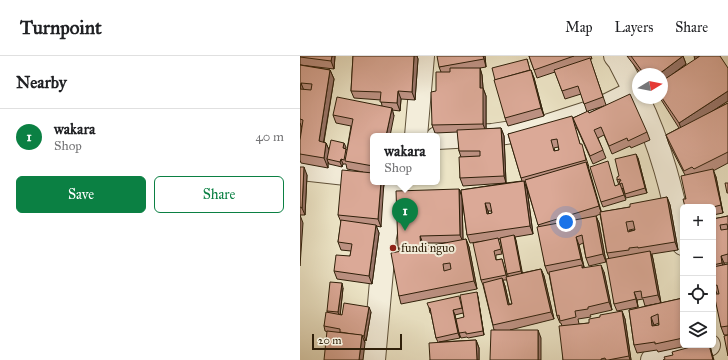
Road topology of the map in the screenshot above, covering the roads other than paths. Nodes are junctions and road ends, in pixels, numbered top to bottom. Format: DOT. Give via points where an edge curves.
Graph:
graph roads {
  1 [pos="423,56"];
  2 [pos="615,56"];
  3 [pos="632,86"];
  4 [pos="632,98"];
  5 [pos="641,104"];
  6 [pos="416,133"];
  7 [pos="440,138"];
  8 [pos="300,169"];
  9 [pos="370,177"];
  10 [pos="395,185"];
  11 [pos="682,240"];
  12 [pos="698,348"];
  13 [pos="715,348"];
  14 [pos="374,360"];
  15 [pos="652,360"];
  16 [pos="719,360"];
  1 -- 6 [label="street"];
  2 -- 3 [label="street"];
  4 -- 7 [label="street" via="540,128"];
  5 -- 11 [label="street" via="660,151"];
  8 -- 9 [label="street"];
  10 -- 14 [label="street" via="385,237"];
  12 -- 15 [label="street"];
  13 -- 16 [label="street"];
}
